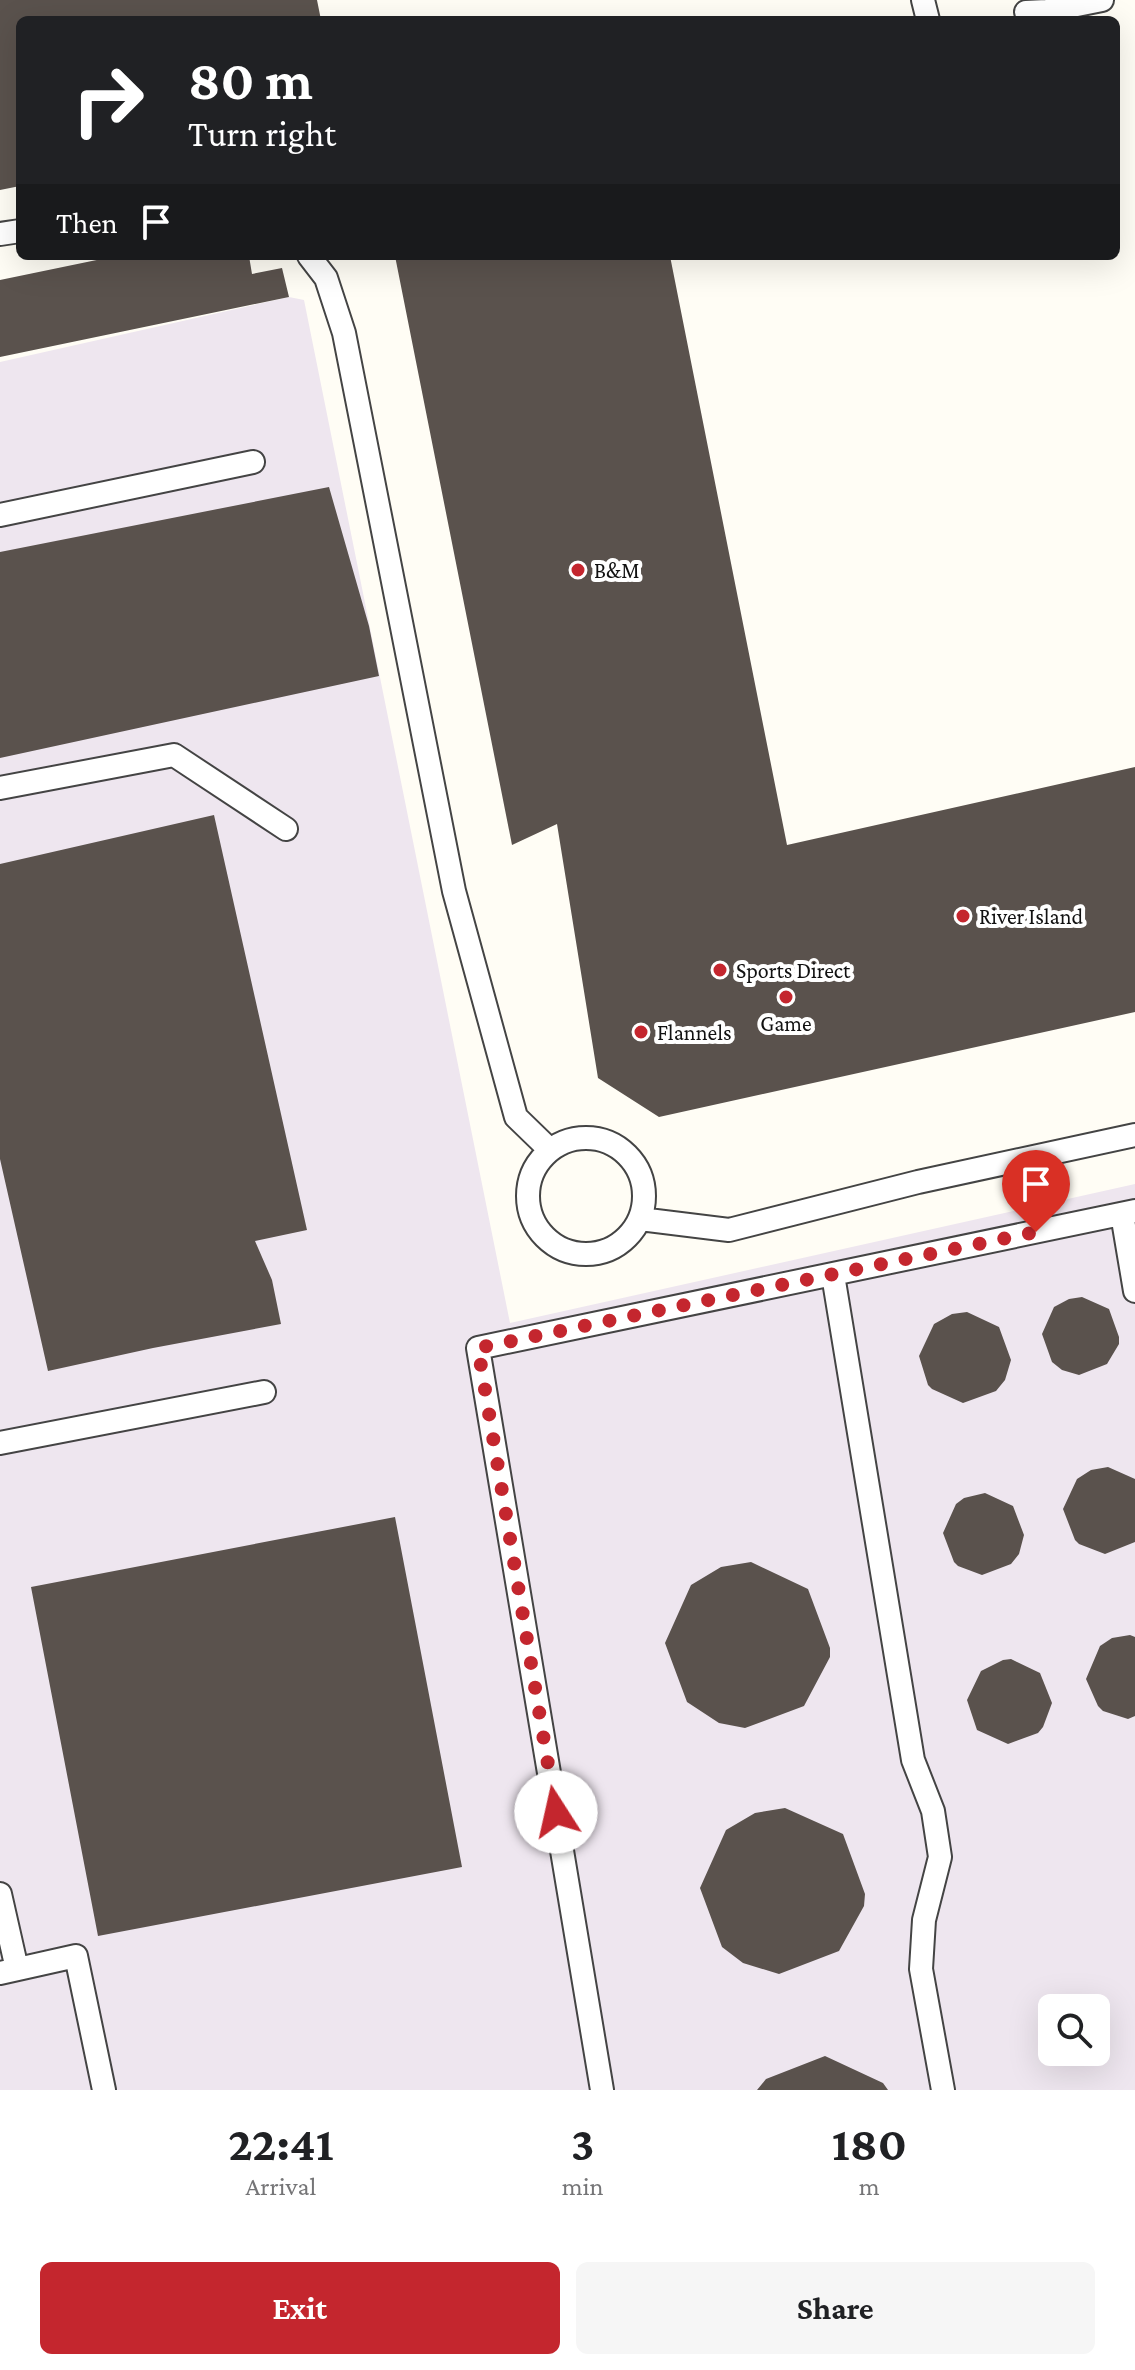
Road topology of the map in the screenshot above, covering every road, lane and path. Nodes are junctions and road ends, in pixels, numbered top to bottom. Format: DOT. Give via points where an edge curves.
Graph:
graph roads {
  1 [pos="1102,0"];
  2 [pos="1025,11"];
  3 [pos="312,260"];
  4 [pos="253,462"];
  5 [pos="0,515"];
  6 [pos="0,788"];
  7 [pos="286,829"];
  8 [pos="1135,1135"];
  9 [pos="549,1149"];
  10 [pos="1129,1213"];
  11 [pos="640,1219"];
  12 [pos="833,1275"];
  13 [pos="1135,1291"];
  14 [pos="264,1392"];
  15 [pos="0,1443"];
  16 [pos="0,1894"];
  17 [pos="8,1971"];
  18 [pos="104,2090"];
  19 [pos="602,2090"];
  20 [pos="943,2090"];
  1 -- 2 [label="lane"];
  3 -- 9 [label="lane" via="326,278 344,333 462,921 516,1117"];
  4 -- 5 [label="lane"];
  6 -- 7 [label="lane" via="174,755"];
  8 -- 11 [label="lane" via="729,1230"];
  9 -- 11 [label="lane" via="573,1138 593,1137 615,1145 638,1169 645,1199"];
  9 -- 11 [label="lane" via="535,1165 526,1192 535,1226 548,1241 563,1251 585,1255 614,1248"];
  10 -- 12 [label="lane"];
  10 -- 13 [label="lane"];
  12 -- 19 [label="lane" via="478,1348"];
  12 -- 20 [label="lane" via="913,1760 933,1811 940,1857 924,1920 921,1969"];
  14 -- 15 [label="lane"];
  16 -- 17 [label="lane"];
  17 -- 18 [label="lane" via="76,1956"];
}
